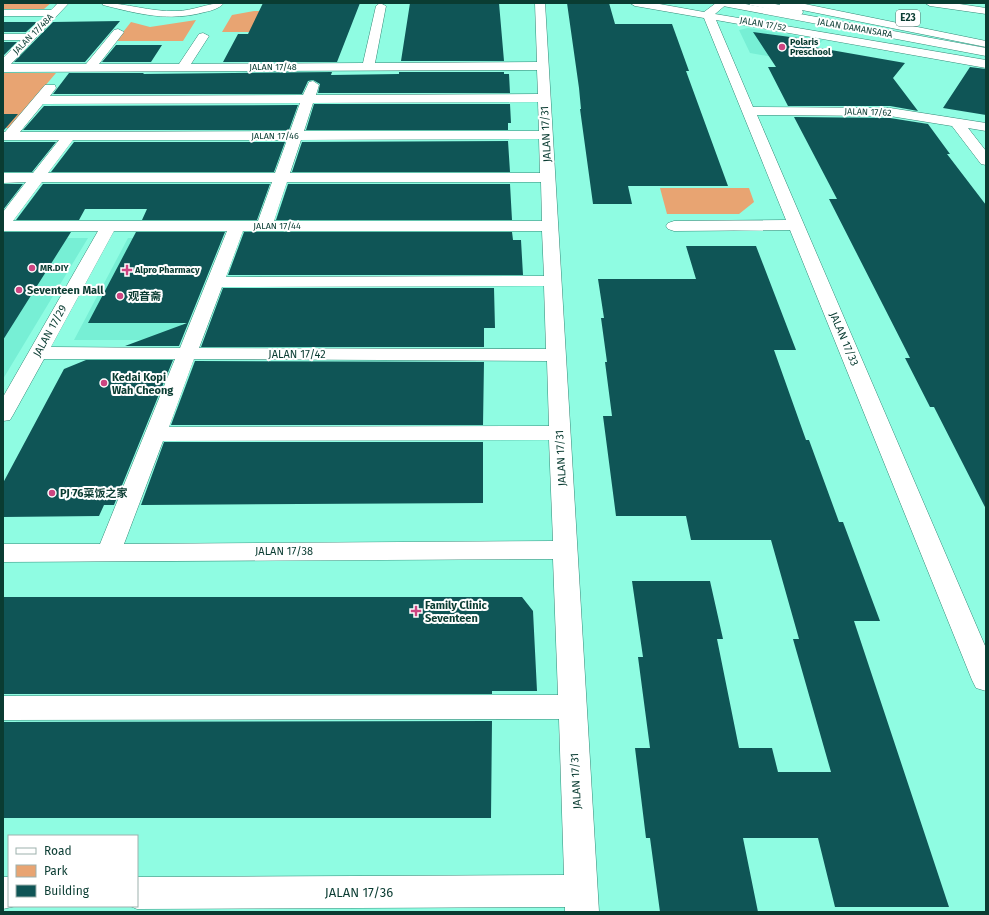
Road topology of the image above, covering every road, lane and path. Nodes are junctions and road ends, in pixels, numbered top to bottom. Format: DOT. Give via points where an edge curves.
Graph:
graph roads {
  1 [pos="64,3"];
  2 [pos="107,3"];
  3 [pos="218,3"];
  4 [pos="540,3"];
  5 [pos="635,3"];
  6 [pos="754,3"];
  7 [pos="784,3"];
  8 [pos="831,3"];
  9 [pos="930,3"];
  10 [pos="381,6"];
  11 [pos="718,7"];
  12 [pos="986,11"];
  13 [pos="3,13"];
  14 [pos="54,13"];
  15 [pos="933,22"];
  16 [pos="835,25"];
  17 [pos="118,32"];
  18 [pos="202,36"];
  19 [pos="3,37"];
  20 [pos="30,37"];
  21 [pos="986,44"];
  22 [pos="986,52"];
  23 [pos="3,64"];
  24 [pos="986,64"];
  25 [pos="543,66"];
  26 [pos="182,67"];
  27 [pos="320,67"];
  28 [pos="368,67"];
  29 [pos="3,68"];
  30 [pos="68,68"];
  31 [pos="89,68"];
  32 [pos="545,98"];
  33 [pos="309,99"];
  34 [pos="40,100"];
  35 [pos="749,111"];
  36 [pos="956,122"];
  37 [pos="986,128"];
  38 [pos="546,135"];
  39 [pos="6,136"];
  40 [pos="69,136"];
  41 [pos="296,136"];
  42 [pos="986,162"];
  43 [pos="548,177"];
  44 [pos="3,178"];
  45 [pos="37,178"];
  46 [pos="281,178"];
  47 [pos="3,223"];
  48 [pos="797,225"];
  49 [pos="3,226"];
  50 [pos="109,226"];
  51 [pos="237,226"];
  52 [pos="264,226"];
  53 [pos="550,226"];
  54 [pos="674,226"];
  55 [pos="553,281"];
  56 [pos="215,282"];
  57 [pos="38,353"];
  58 [pos="186,354"];
  59 [pos="556,355"];
  60 [pos="3,415"];
  61 [pos="560,433"];
  62 [pos="155,434"];
  63 [pos="565,550"];
  64 [pos="109,552"];
  65 [pos="3,553"];
  66 [pos="980,651"];
  67 [pos="986,680"];
  68 [pos="573,707"];
  69 [pos="3,708"];
  70 [pos="138,893"];
  71 [pos="581,902"];
  1 -- 14 [label="main road, JALAN 17/48A"];
  2 -- 3 [label="main road" via="145,14 188,14 205,10"];
  4 -- 25 [label="main road, JALAN 17/31"];
  5 -- 11 [label="main road, JALAN 17/52"];
  6 -- 16 [label="main road" via="817,17"];
  7 -- 21 [label="main road"];
  8 -- 15 [label="main road, E23"];
  9 -- 12 [label="main road, E23"];
  10 -- 28 [label="main road"];
  11 -- 16 [label="main road, JALAN DAMANSARA"];
  11 -- 24 [label="main road, JALAN 17/52" via="914,51"];
  11 -- 35 [label="main road, JALAN 17/33"];
  13 -- 14 [label="main road"];
  14 -- 20 [label="main road, JALAN 17/48A"];
  16 -- 22 [label="main road, JALAN DAMANSARA"];
  17 -- 31 [label="main road"];
  18 -- 26 [label="main road"];
  19 -- 20 [label="main road"];
  20 -- 23 [label="main road, JALAN 17/48A"];
  25 -- 28 [label="main road, JALAN 17/48"];
  25 -- 32 [label="main road, JALAN 17/31"];
  26 -- 27 [label="main road, JALAN 17/48"];
  26 -- 31 [label="main road, JALAN 17/48"];
  27 -- 28 [label="main road, JALAN 17/48"];
  27 -- 33 [label="main road"];
  29 -- 30 [label="main road, JALAN 17/48"];
  30 -- 31 [label="main road, JALAN 17/48"];
  30 -- 34 [label="main road"];
  32 -- 33 [label="main road"];
  32 -- 38 [label="main road, JALAN 17/31"];
  33 -- 34 [label="main road"];
  33 -- 41 [label="main road"];
  34 -- 39 [label="main road"];
  35 -- 36 [label="main road, JALAN 17/62" via="890,112"];
  35 -- 48 [label="main road, JALAN 17/33"];
  36 -- 37 [label="main road, JALAN 17/62"];
  36 -- 42 [label="main road"];
  38 -- 41 [label="main road, JALAN 17/46"];
  38 -- 43 [label="main road, JALAN 17/31"];
  39 -- 40 [label="main road, JALAN 17/46"];
  40 -- 41 [label="main road, JALAN 17/46"];
  40 -- 45 [label="main road"];
  41 -- 46 [label="main road"];
  43 -- 46 [label="main road"];
  43 -- 53 [label="main road, JALAN 17/31"];
  44 -- 45 [label="main road"];
  45 -- 46 [label="main road"];
  45 -- 47 [label="main road"];
  46 -- 52 [label="main road"];
  48 -- 54 [label="main road"];
  48 -- 66 [label="main road, JALAN 17/33"];
  49 -- 50 [label="main road, JALAN 17/44"];
  50 -- 51 [label="main road, JALAN 17/44"];
  50 -- 57 [label="main road, JALAN 17/29"];
  51 -- 52 [label="main road, JALAN 17/44"];
  51 -- 56 [label="main road"];
  52 -- 53 [label="main road, JALAN 17/44"];
  53 -- 55 [label="main road, JALAN 17/31"];
  55 -- 56 [label="main road"];
  55 -- 59 [label="main road, JALAN 17/31"];
  56 -- 58 [label="main road"];
  57 -- 58 [label="main road, JALAN 17/42"];
  57 -- 60 [label="main road, JALAN 17/29"];
  58 -- 59 [label="main road, JALAN 17/42"];
  58 -- 62 [label="main road"];
  59 -- 61 [label="main road, JALAN 17/31"];
  61 -- 62 [label="main road"];
  61 -- 63 [label="main road, JALAN 17/31"];
  62 -- 64 [label="main road"];
  63 -- 64 [label="main road, JALAN 17/38"];
  63 -- 68 [label="main road, JALAN 17/31"];
  64 -- 65 [label="main road, JALAN 17/38"];
  66 -- 67 [label="main road, JALAN 17/33"];
  68 -- 69 [label="main road"];
  68 -- 71 [label="main road, JALAN 17/31"];
  70 -- 71 [label="main road, JALAN 17/36"];
}
